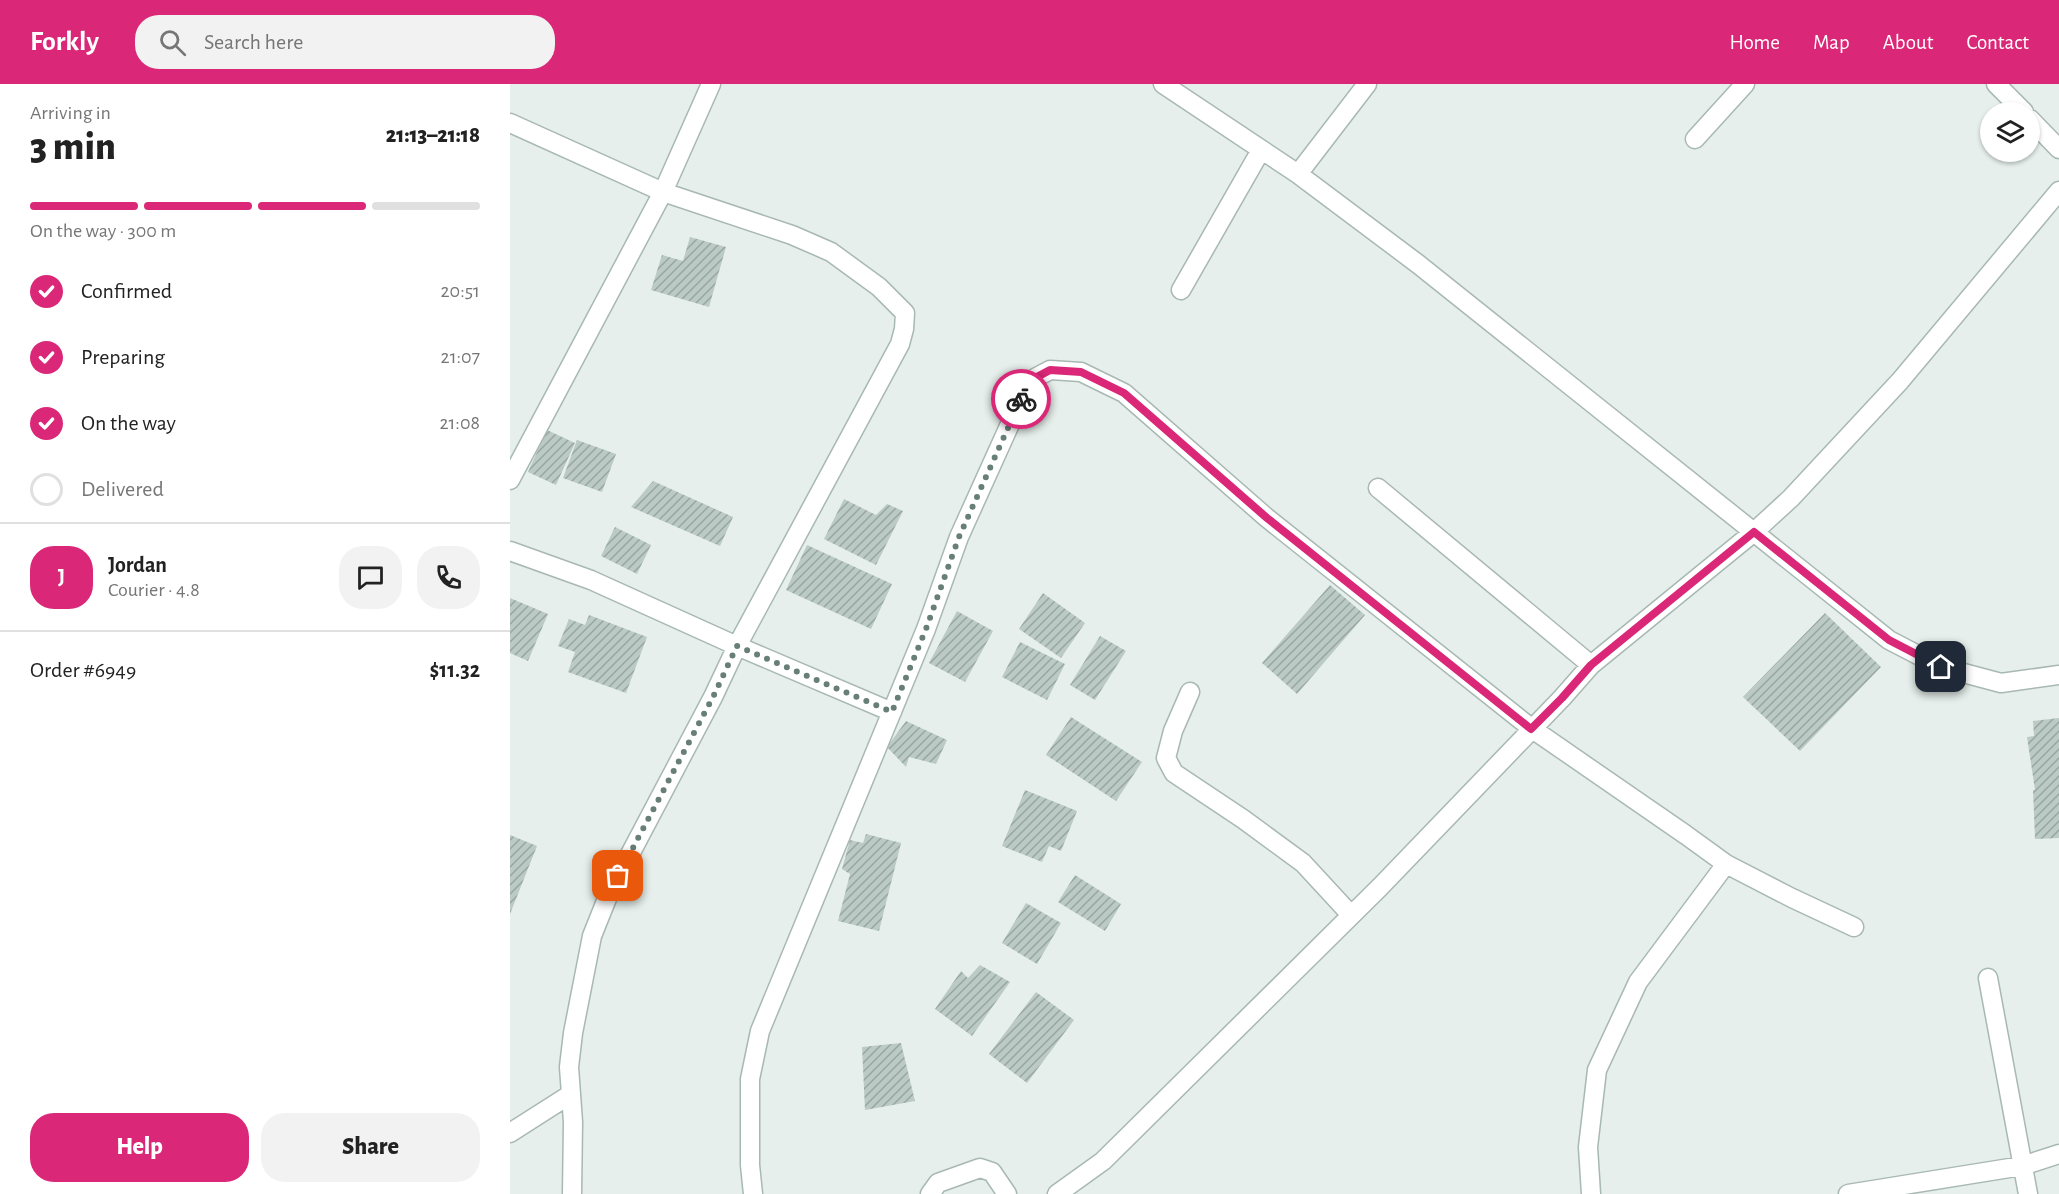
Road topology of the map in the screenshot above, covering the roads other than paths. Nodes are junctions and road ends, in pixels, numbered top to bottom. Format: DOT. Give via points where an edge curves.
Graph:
graph roads {
  1 [pos="711,84"];
  2 [pos="1163,84"];
  3 [pos="1367,84"];
  4 [pos="1745,84"];
  5 [pos="1996,84"];
  6 [pos="2014,102"];
  7 [pos="510,123"];
  8 [pos="2040,130"];
  9 [pos="1695,139"];
  10 [pos="1261,150"];
  11 [pos="2059,150"];
  12 [pos="1298,174"];
  13 [pos="2059,191"];
  14 [pos="663,192"];
  15 [pos="1181,290"];
  16 [pos="510,480"];
  17 [pos="1378,488"];
  18 [pos="1754,532"];
  19 [pos="510,552"];
  20 [pos="737,646"];
  21 [pos="1591,665"];
  22 [pos="2059,675"];
  23 [pos="1190,692"];
  24 [pos="892,712"];
  25 [pos="1531,729"];
  26 [pos="1726,864"];
  27 [pos="1351,915"];
  28 [pos="1854,927"];
  29 [pos="1988,978"];
  30 [pos="571,1095"];
  31 [pos="510,1133"];
  32 [pos="2059,1154"];
  33 [pos="2022,1166"];
  34 [pos="572,1194"];
  35 [pos="753,1194"];
  36 [pos="930,1194"];
  37 [pos="1007,1194"];
  38 [pos="1057,1194"];
  39 [pos="1591,1194"];
  40 [pos="1848,1194"];
  41 [pos="2028,1194"];
  1 -- 14 [label="street"];
  2 -- 10 [label="street"];
  3 -- 12 [label="street"];
  4 -- 9 [label="street"];
  5 -- 6 [label="street"];
  7 -- 14 [label="street"];
  8 -- 11 [label="street"];
  10 -- 12 [label="street"];
  10 -- 15 [label="street"];
  12 -- 18 [label="street" via="1418,264"];
  13 -- 18 [label="street" via="1899,381 1791,498"];
  14 -- 16 [label="street"];
  14 -- 20 [label="street" via="831,252 879,287 905,313 900,344"];
  17 -- 21 [label="street"];
  18 -- 21 [label="street"];
  18 -- 22 [label="street" via="1889,640 1941,667 2001,683"];
  19 -- 20 [label="street" via="591,580"];
  20 -- 24 [label="street"];
  20 -- 30 [label="street" via="608,896 592,936 573,1033"];
  21 -- 25 [label="street"];
  23 -- 27 [label="street" via="1166,758 1174,773 1304,863"];
  24 -- 25 [label="street" via="959,537 1024,393 1035,378 1050,370 1081,372 1124,393 1267,518"];
  24 -- 35 [label="street" via="760,1031 750,1079"];
  25 -- 26 [label="street"];
  25 -- 27 [label="street"];
  26 -- 28 [label="street"];
  26 -- 39 [label="street" via="1638,982 1597,1070 1587,1148"];
  27 -- 38 [label="street" via="1103,1161"];
  29 -- 33 [label="street"];
  30 -- 31 [label="street"];
  30 -- 34 [label="street"];
  32 -- 33 [label="street"];
  33 -- 40 [label="street"];
  33 -- 41 [label="street"];
  36 -- 37 [label="street" via="938,1183 980,1168 992,1172"];
}
